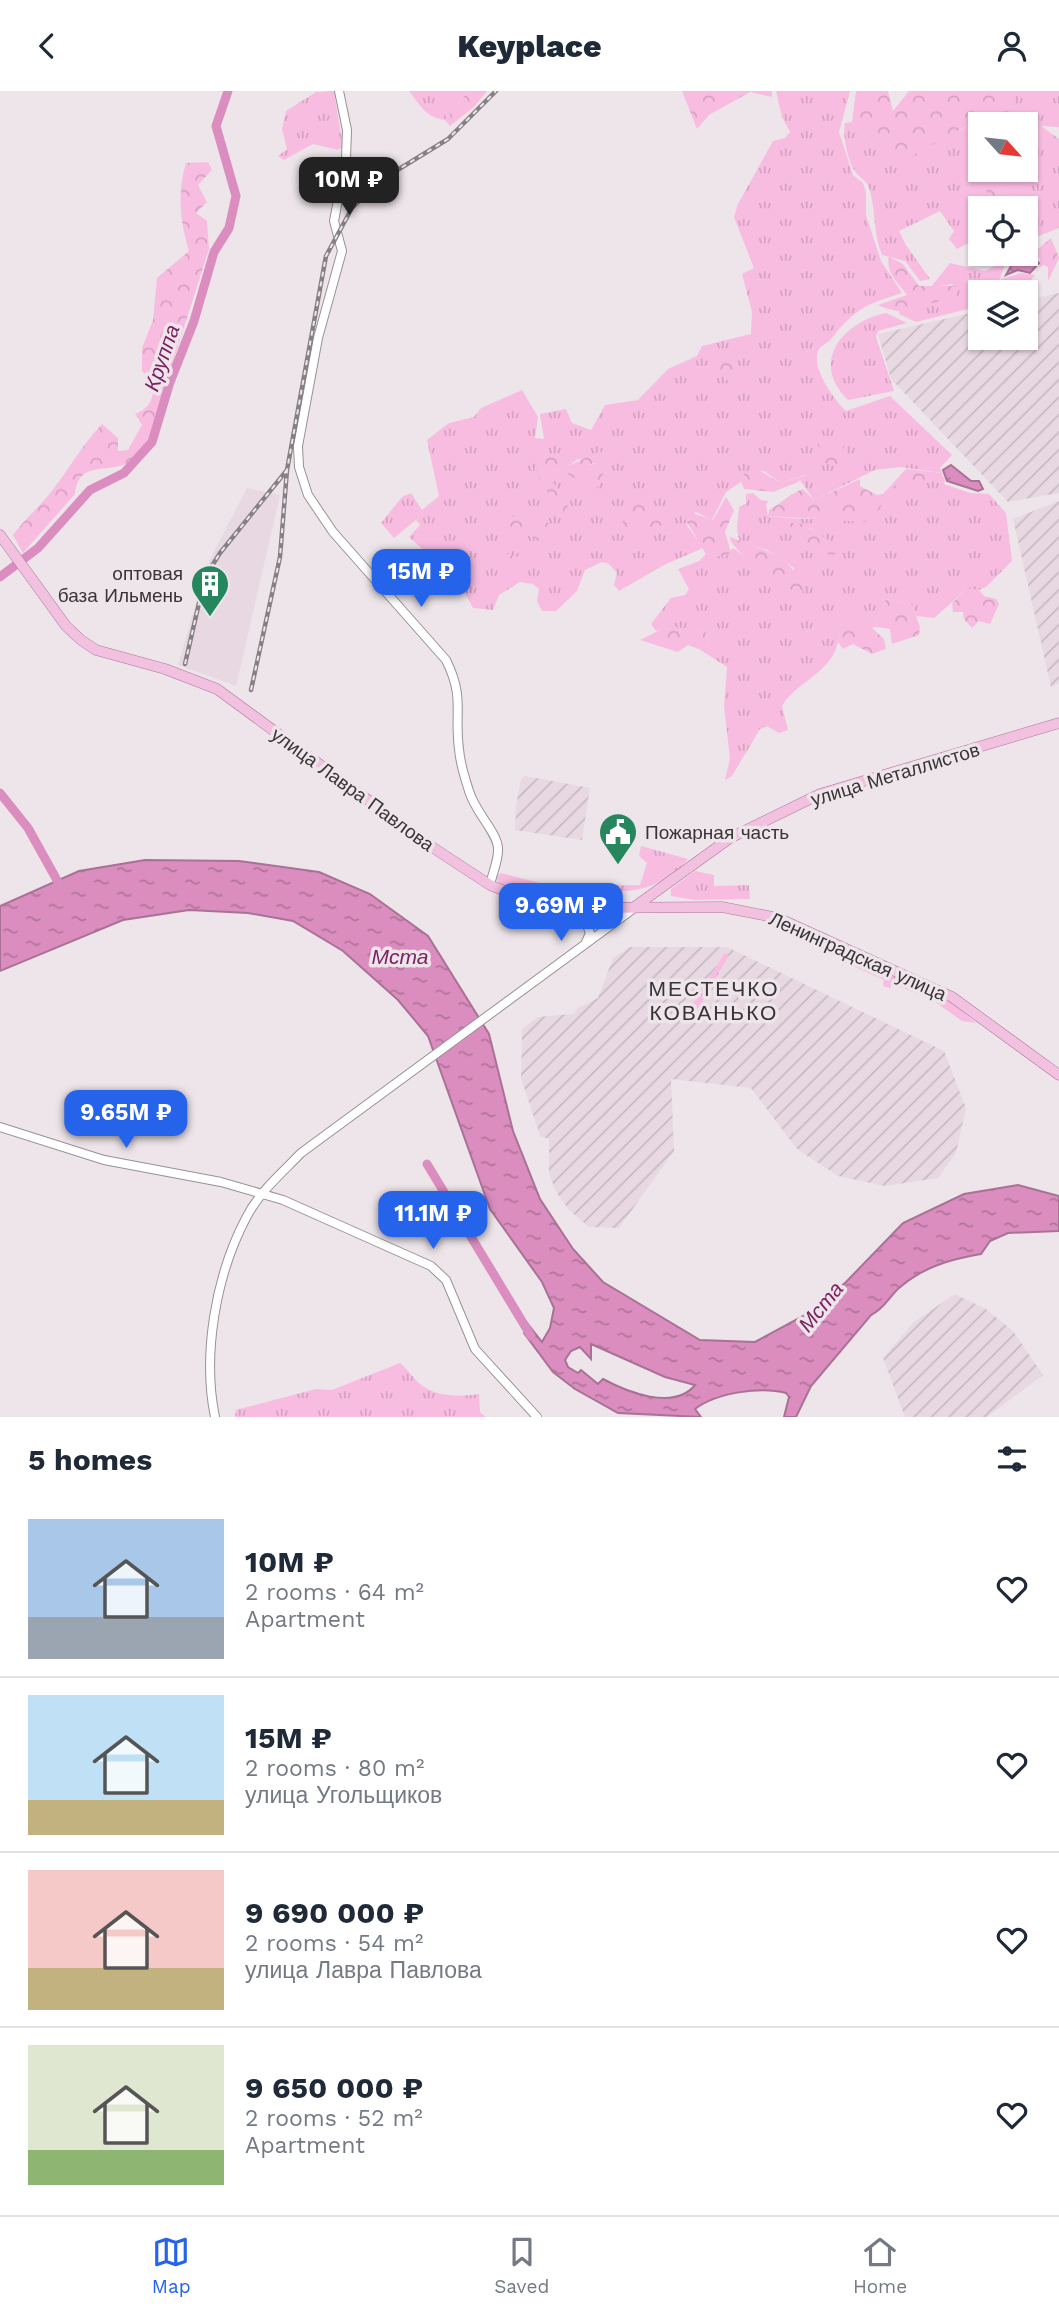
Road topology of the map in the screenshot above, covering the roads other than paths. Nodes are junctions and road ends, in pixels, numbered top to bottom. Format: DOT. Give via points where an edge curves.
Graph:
graph roads {
  1 [pos="339,91"];
  2 [pos="0,535"];
  3 [pos="1059,723"];
  4 [pos="490,885"];
  5 [pos="571,908"];
  6 [pos="633,909"];
  7 [pos="585,944"];
  8 [pos="1059,1075"];
  9 [pos="0,1127"];
  10 [pos="261,1194"];
  11 [pos="215,1417"];
  12 [pos="537,1417"];
  1 -- 4 [label="street" via="347,130 346,158 334,221 342,251 318,338 298,446 303,484 333,532 446,660 455,678 463,770 474,809 496,837 499,851"];
  2 -- 4 [label="main road, улица Лавра Павлова" via="81,641 217,689"];
  3 -- 6 [label="main road, улица Металлистов" via="820,794 730,838"];
  4 -- 5 [label="main road, улица Лавра Павлова" via="519,897"];
  5 -- 6 [label="main road, улица Лавра Павлова"];
  5 -- 7 [label="street" via="585,920 590,933"];
  6 -- 7 [label="street"];
  6 -- 8 [label="main road, Ленинградская улица" via="722,907 778,918 952,997"];
  7 -- 10 [label="street" via="301,1153"];
  9 -- 10 [label="street" via="104,1160"];
  10 -- 11 [label="street" via="246,1218 224,1278 211,1343 210,1391"];
  10 -- 12 [label="street" via="431,1266 446,1280 475,1349"];
}
